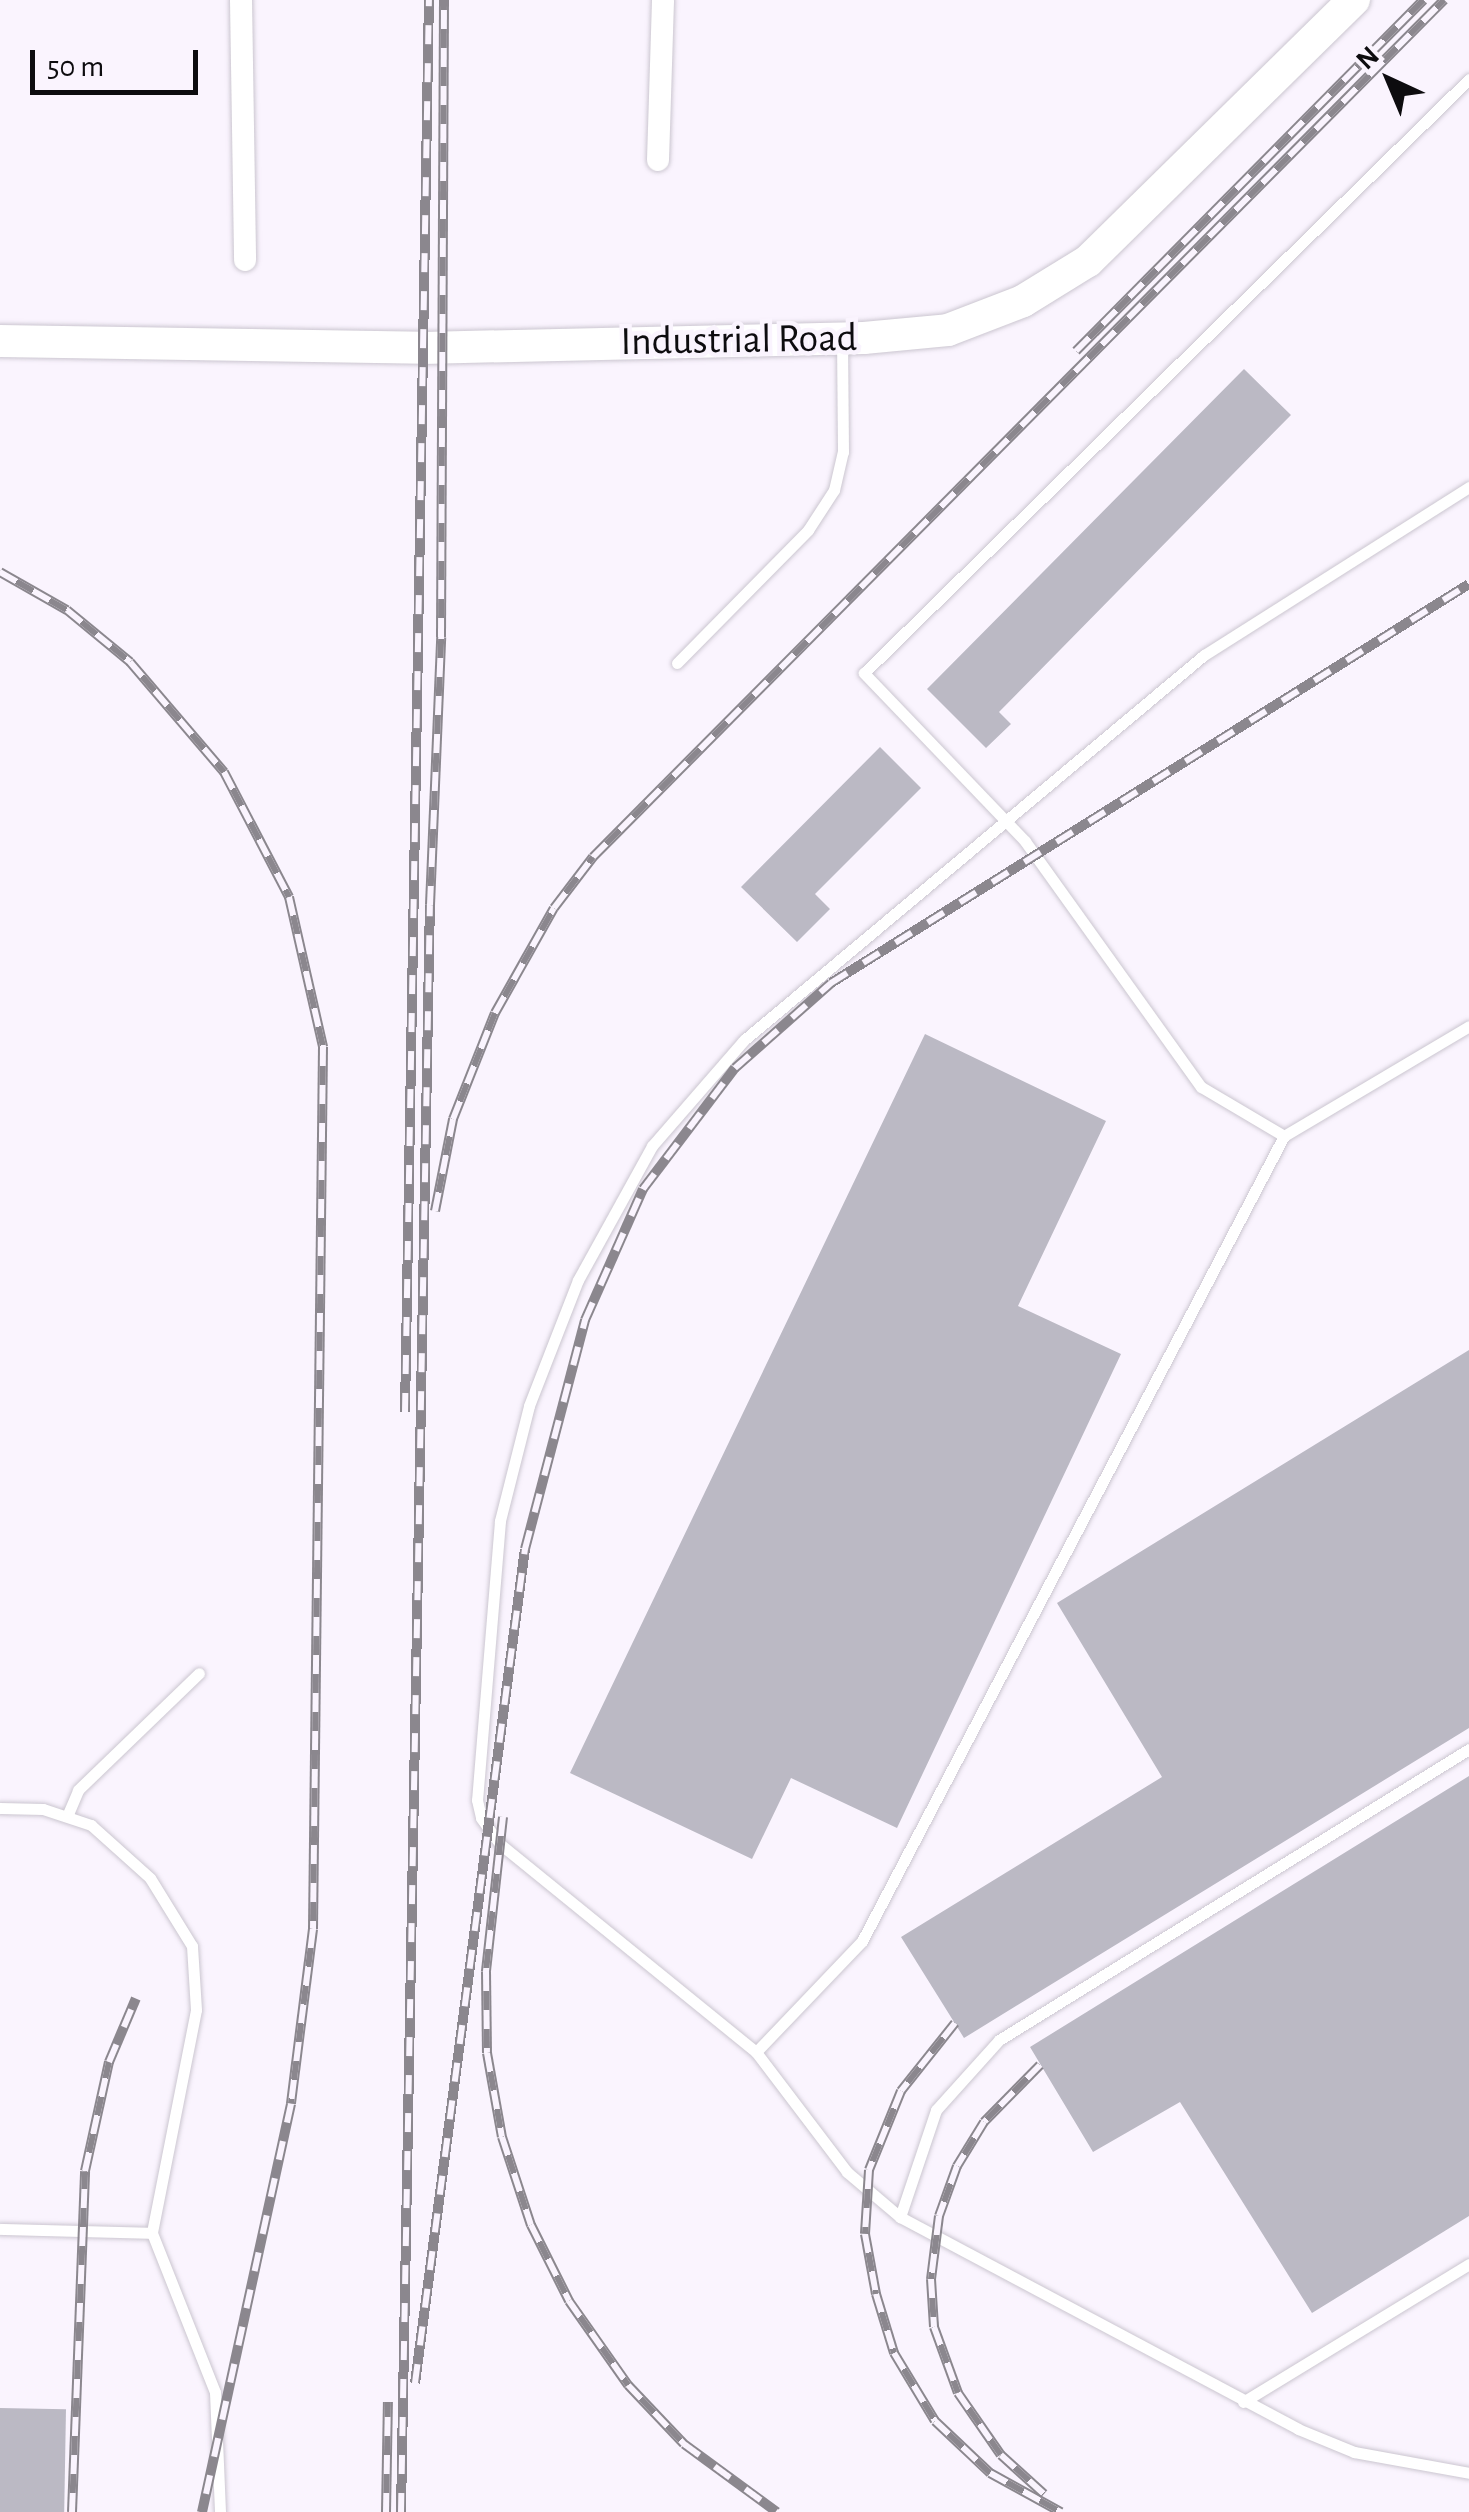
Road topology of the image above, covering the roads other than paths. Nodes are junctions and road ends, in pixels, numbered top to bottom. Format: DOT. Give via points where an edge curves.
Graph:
graph roads {
  1 [pos="241,0"];
  2 [pos="663,0"];
  3 [pos="1354,0"];
  4 [pos="1469,79"];
  5 [pos="658,160"];
  6 [pos="244,260"];
  7 [pos="842,339"];
  8 [pos="0,341"];
  9 [pos="1469,488"];
  10 [pos="677,664"];
  11 [pos="1008,821"];
  12 [pos="1469,1026"];
  13 [pos="1284,1136"];
  14 [pos="199,1673"];
  15 [pos="1469,1749"];
  16 [pos="0,1808"];
  17 [pos="68,1814"];
  18 [pos="756,2052"];
  19 [pos="900,2217"];
  20 [pos="0,2228"];
  21 [pos="152,2233"];
  22 [pos="1469,2264"];
  23 [pos="1243,2402"];
  24 [pos="1469,2473"];
  25 [pos="220,2512"];
  1 -- 6 [label="street"];
  2 -- 5 [label="street"];
  3 -- 7 [label="street, Industrial Road" via="1088,262 1023,302 948,330"];
  4 -- 11 [label="lane" via="864,673"];
  7 -- 8 [label="street, Industrial Road" via="422,348"];
  7 -- 10 [label="lane" via="844,452 834,490 808,530"];
  9 -- 11 [label="lane" via="1204,655"];
  11 -- 13 [label="lane" via="1200,1087"];
  11 -- 18 [label="lane" via="744,1040 652,1146 578,1280 529,1406 500,1521 482,1698 481,1818 500,1844"];
  12 -- 13 [label="lane"];
  13 -- 18 [label="lane" via="862,1941"];
  14 -- 17 [label="lane" via="78,1790"];
  15 -- 19 [label="lane" via="999,2040 936,2110"];
  16 -- 17 [label="lane"];
  17 -- 21 [label="lane" via="150,1878 192,1946 196,2010"];
  18 -- 19 [label="lane" via="846,2172"];
  19 -- 23 [label="lane"];
  20 -- 21 [label="lane"];
  21 -- 25 [label="lane" via="215,2392"];
  22 -- 23 [label="lane"];
  23 -- 24 [label="lane" via="1354,2452"];
}
